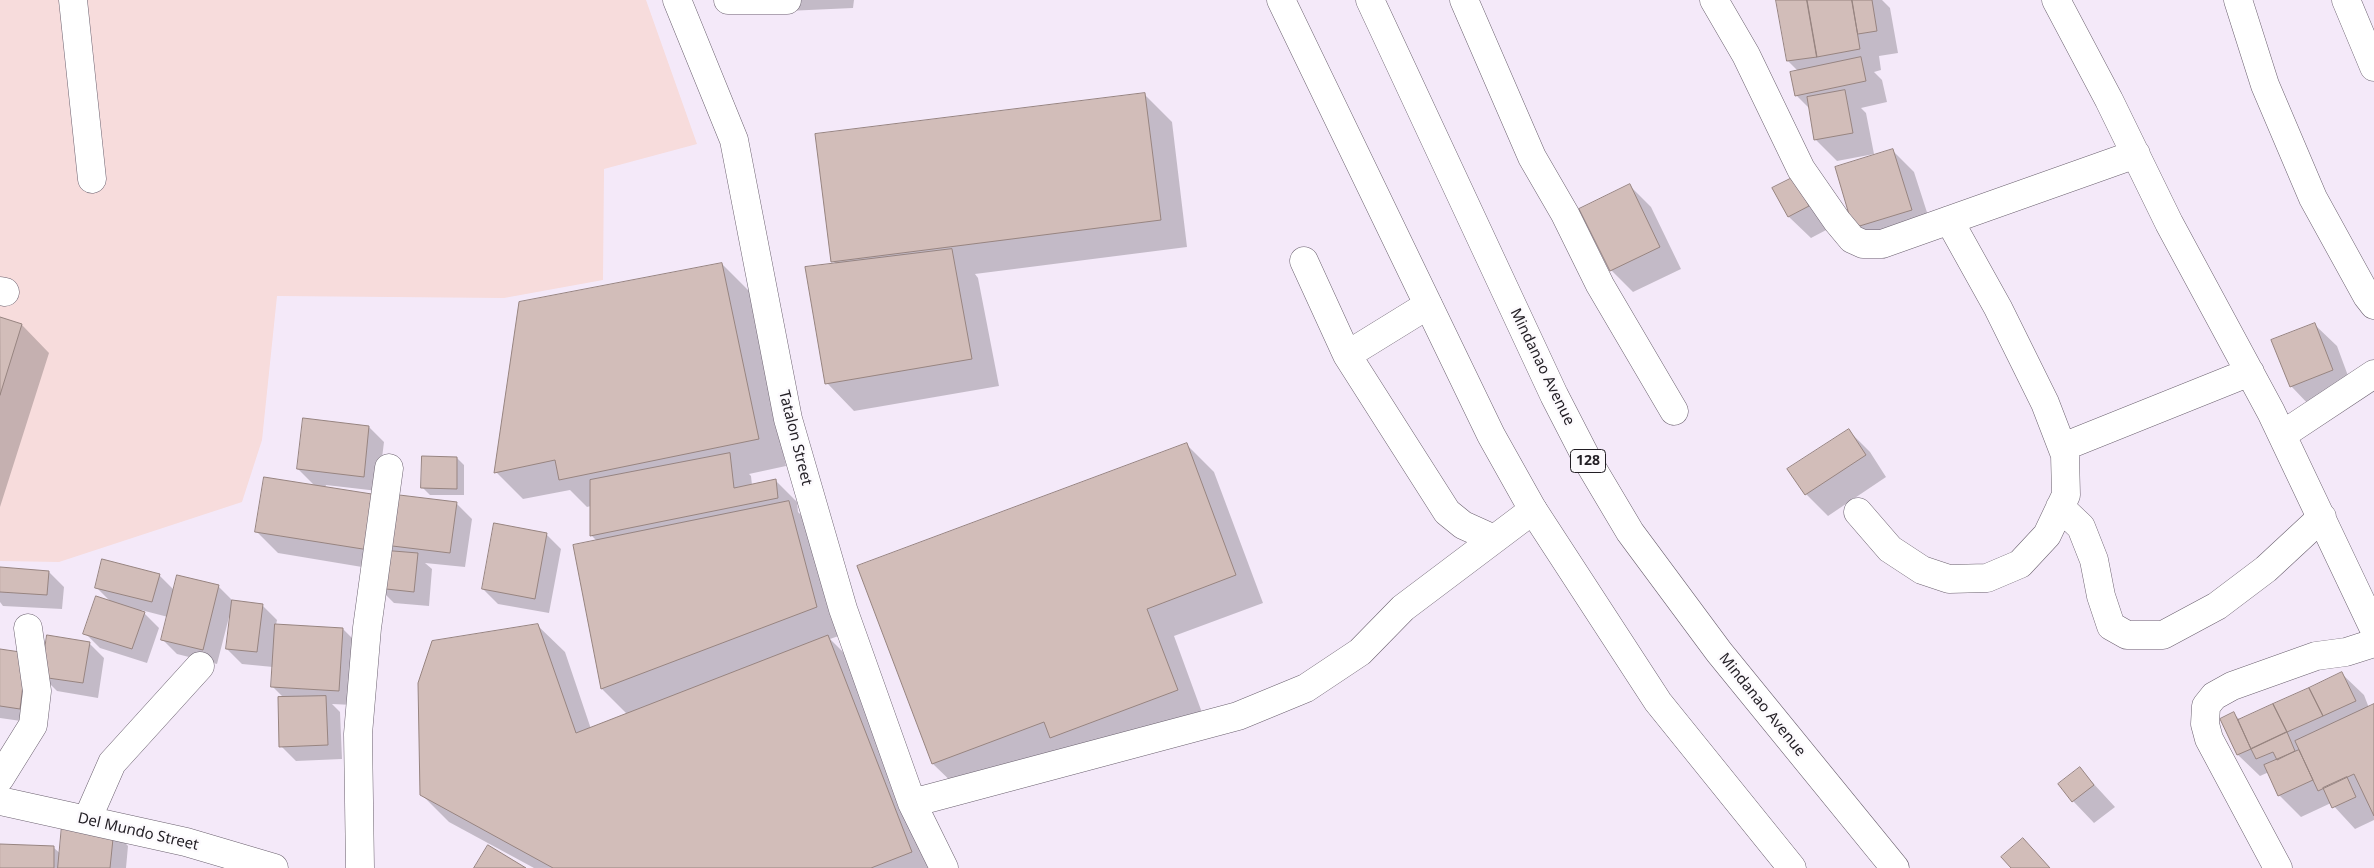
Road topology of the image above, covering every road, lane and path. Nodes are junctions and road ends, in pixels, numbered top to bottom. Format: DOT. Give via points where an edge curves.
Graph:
graph roads {
  1 [pos="73,0"];
  2 [pos="677,0"];
  3 [pos="728,0"];
  4 [pos="788,0"];
  5 [pos="1281,0"];
  6 [pos="1370,0"];
  7 [pos="1464,0"];
  8 [pos="1714,0"];
  9 [pos="2056,0"];
  10 [pos="2238,0"];
  11 [pos="2346,0"];
  12 [pos="2374,67"];
  13 [pos="2136,154"];
  14 [pos="92,179"];
  15 [pos="1949,220"];
  16 [pos="1304,261"];
  17 [pos="1428,305"];
  18 [pos="2374,305"];
  19 [pos="1348,355"];
  20 [pos="2250,372"];
  21 [pos="2374,374"];
  22 [pos="1674,412"];
  23 [pos="2282,435"];
  24 [pos="2063,447"];
  25 [pos="389,468"];
  26 [pos="2060,507"];
  27 [pos="1533,510"];
  28 [pos="1858,512"];
  29 [pos="2322,517"];
  30 [pos="1494,539"];
  31 [pos="28,628"];
  32 [pos="2374,629"];
  33 [pos="2374,643"];
  34 [pos="200,666"];
  35 [pos="0,778"];
  36 [pos="0,800"];
  37 [pos="912,803"];
  38 [pos="87,820"];
  39 [pos="274,868"];
  40 [pos="360,868"];
  41 [pos="944,868"];
  42 [pos="1792,868"];
  43 [pos="1895,868"];
  44 [pos="2278,868"];
  1 -- 14 [label="main road"];
  2 -- 37 [label="main road, Tatalon Street" via="734,140 795,446 845,616"];
  3 -- 4 [label="main road"];
  5 -- 17 [label="main road"];
  6 -- 43 [label="main road, Mindanao Avenue / 128" via="1554,395 1630,532 1719,652"];
  7 -- 22 [label="main road" via="1532,157 1604,293"];
  8 -- 15 [label="main road" via="1746,55 1801,169 1852,239 1862,244 1882,244"];
  9 -- 13 [label="main road"];
  10 -- 18 [label="main road" via="2265,85 2313,198"];
  11 -- 12 [label="main road"];
  13 -- 15 [label="main road"];
  13 -- 20 [label="main road" via="2169,223"];
  15 -- 24 [label="main road" via="2020,351"];
  16 -- 19 [label="main road"];
  17 -- 19 [label="main road"];
  17 -- 27 [label="main road" via="1491,435"];
  19 -- 30 [label="main road" via="1447,512 1463,525"];
  20 -- 23 [label="main road"];
  20 -- 24 [label="main road"];
  21 -- 23 [label="main road"];
  23 -- 29 [label="main road"];
  24 -- 26 [label="main road" via="2066,495"];
  25 -- 40 [label="main road" via="367,628 358,734"];
  26 -- 28 [label="main road" via="2047,535 2020,564 1987,578 1949,579 1922,570 1890,549"];
  26 -- 29 [label="main road" via="2081,527 2094,560 2101,596 2112,626 2127,635 2164,635 2217,606 2266,568"];
  27 -- 30 [label="main road"];
  27 -- 42 [label="main road" via="1658,702"];
  29 -- 32 [label="main road"];
  30 -- 37 [label="main road" via="1403,608 1360,652 1306,688 1238,716"];
  31 -- 35 [label="main road" via="37,691 33,724"];
  33 -- 44 [label="main road" via="2346,652 2316,656 2232,686 2214,696 2206,706 2205,724 2209,739"];
  34 -- 38 [label="main road" via="112,763"];
  36 -- 38 [label="main road, Del Mundo Street"];
  37 -- 41 [label="main road, Tatalon Street"];
  38 -- 39 [label="main road, Del Mundo Street" via="186,842"];
}
